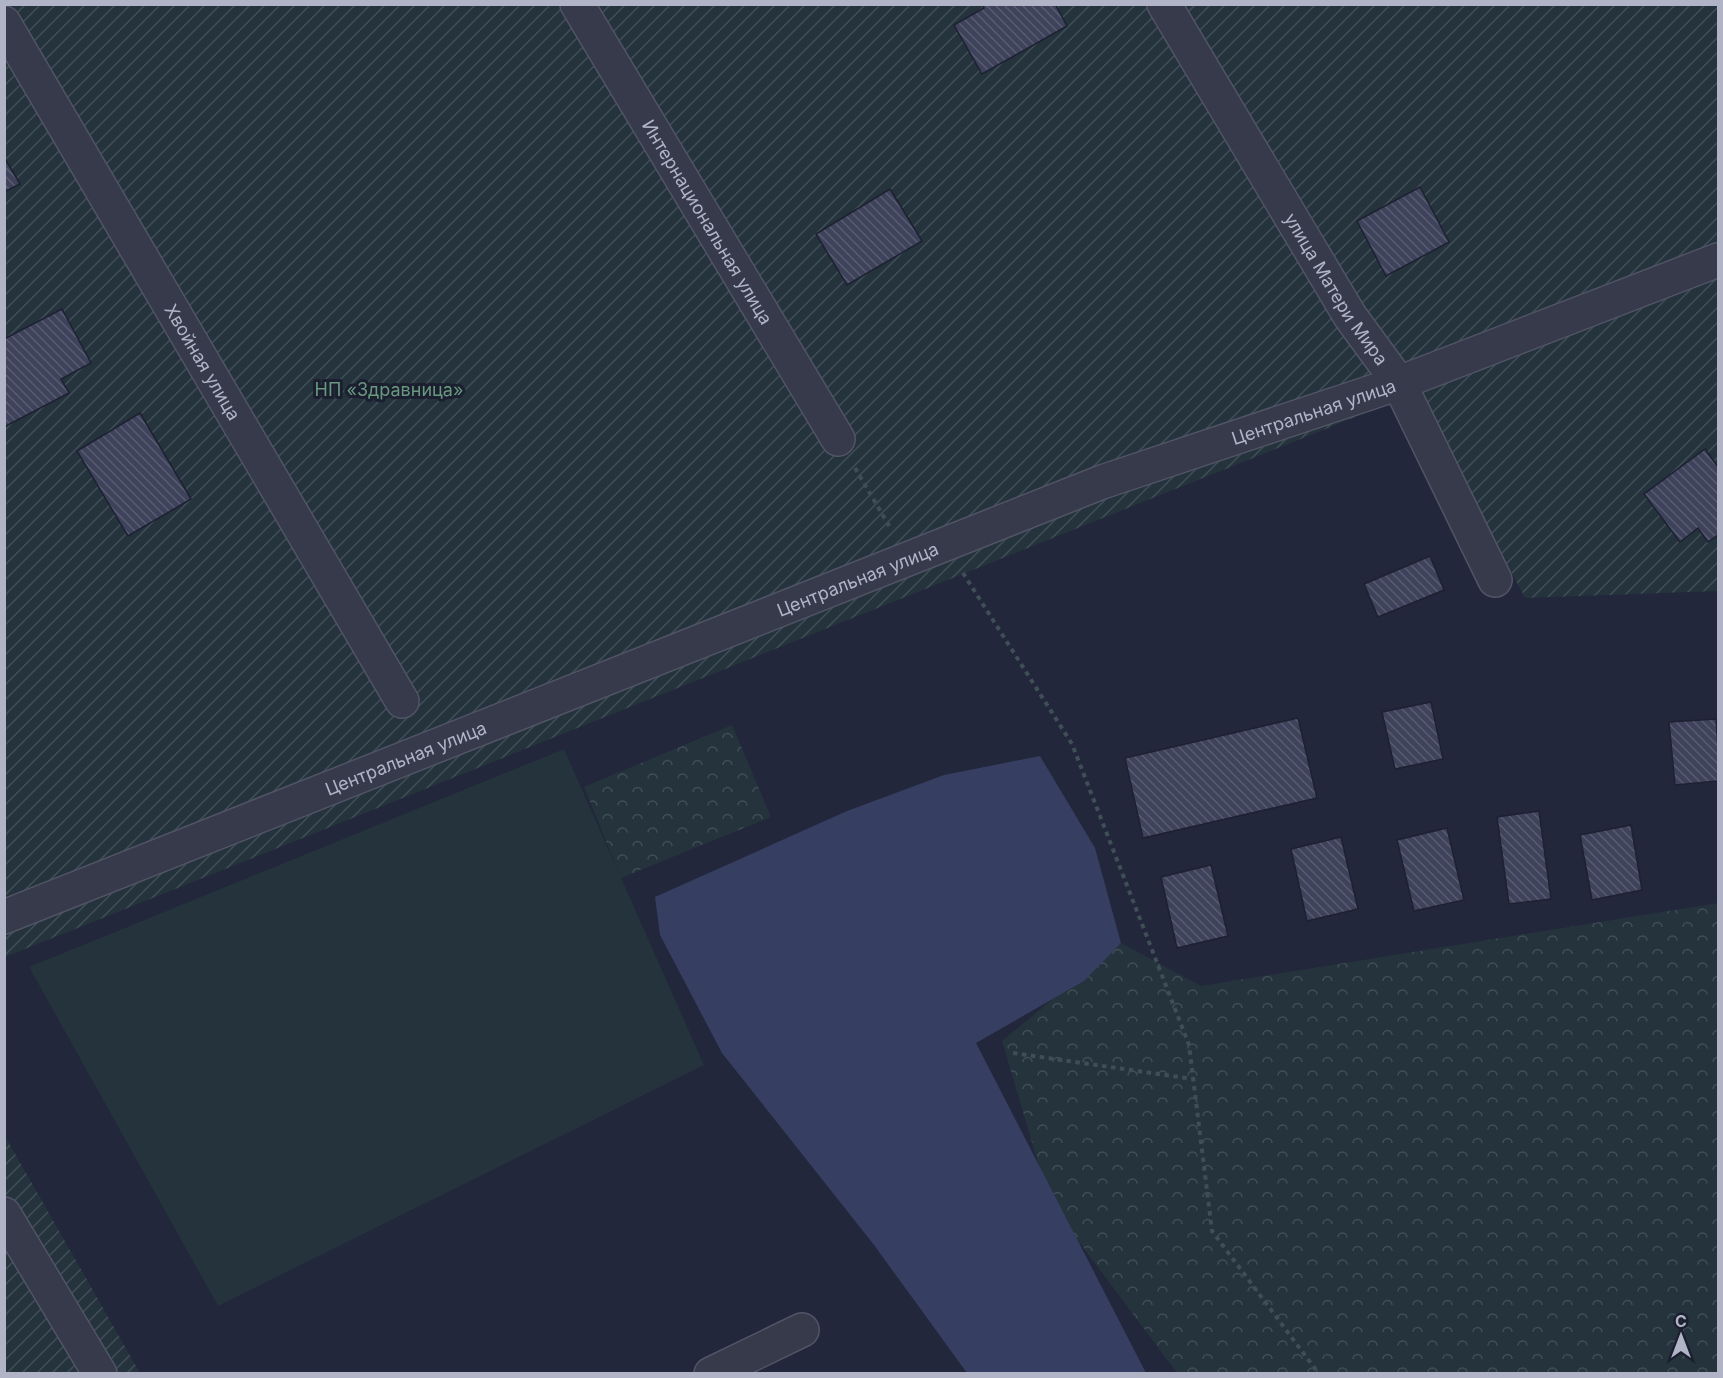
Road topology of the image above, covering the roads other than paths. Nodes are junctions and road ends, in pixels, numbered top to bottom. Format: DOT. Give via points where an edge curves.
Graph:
graph roads {
  1 [pos="577,4"];
  2 [pos="1164,4"];
  3 [pos="4,23"];
  4 [pos="1719,260"];
  5 [pos="1399,383"];
  6 [pos="838,439"];
  7 [pos="1495,580"];
  8 [pos="402,701"];
  9 [pos="4,917"];
  10 [pos="4,1214"];
  11 [pos="802,1330"];
  12 [pos="100,1374"];
  13 [pos="711,1374"];
  1 -- 6 [label="street, Интернациональная улица"];
  2 -- 5 [label="street, улица Матери Мира" via="1350,316"];
  3 -- 8 [label="street, Хвойная улица"];
  4 -- 5 [label="street, Центральная улица"];
  5 -- 7 [label="street, улица Матери Мира"];
  5 -- 9 [label="street, Центральная улица" via="1102,482"];
  10 -- 12 [label="street"];
  11 -- 13 [label="street"];
}
